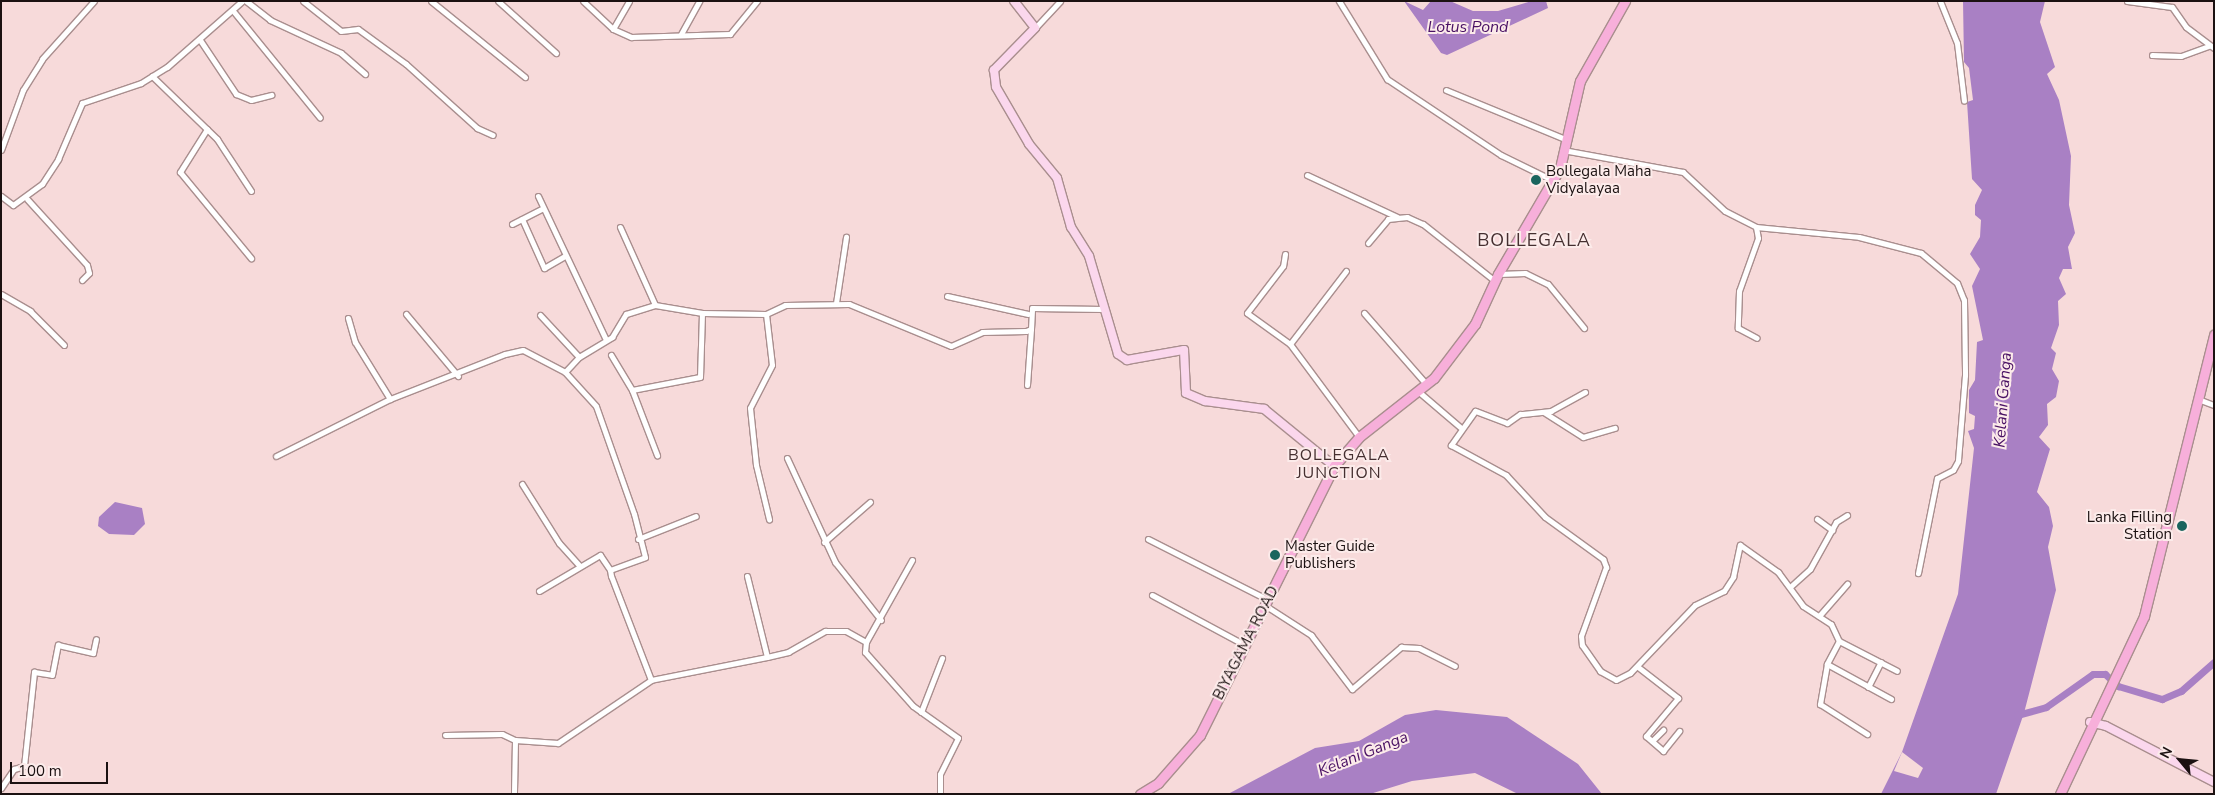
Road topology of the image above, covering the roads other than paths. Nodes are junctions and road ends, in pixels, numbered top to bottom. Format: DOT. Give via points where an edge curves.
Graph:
graph roads {
  1 [pos="94,1"];
  2 [pos="244,1"];
  3 [pos="303,1"];
  4 [pos="431,1"];
  5 [pos="498,1"];
  6 [pos="584,1"];
  7 [pos="629,1"];
  8 [pos="699,1"];
  9 [pos="758,1"];
  10 [pos="1014,1"];
  11 [pos="1060,1"];
  12 [pos="1339,1"];
  13 [pos="1625,1"];
  14 [pos="1940,1"];
  15 [pos="2127,1"];
  16 [pos="234,12"];
  17 [pos="1035,28"];
  18 [pos="613,29"];
  19 [pos="681,34"];
  20 [pos="200,40"];
  21 [pos="2211,47"];
  22 [pos="556,53"];
  23 [pos="2152,55"];
  24 [pos="364,74"];
  25 [pos="152,76"];
  26 [pos="526,77"];
  27 [pos="1446,90"];
  28 [pos="271,95"];
  29 [pos="1964,101"];
  30 [pos="320,118"];
  31 [pos="207,129"];
  32 [pos="493,135"];
  33 [pos="1565,139"];
  34 [pos="1,150"];
  35 [pos="1563,150"];
  36 [pos="1307,175"];
  37 [pos="1552,180"];
  38 [pos="251,191"];
  39 [pos="1,196"];
  40 [pos="538,196"];
  41 [pos="27,198"];
  42 [pos="541,209"];
  43 [pos="1397,217"];
  44 [pos="522,219"];
  45 [pos="512,224"];
  46 [pos="620,227"];
  47 [pos="1756,227"];
  48 [pos="846,237"];
  49 [pos="1368,243"];
  50 [pos="1285,254"];
  51 [pos="565,256"];
  52 [pos="251,258"];
  53 [pos="1346,271"];
  54 [pos="1496,277"];
  55 [pos="82,280"];
  56 [pos="1,294"];
  57 [pos="947,296"];
  58 [pos="836,303"];
  59 [pos="655,305"];
  60 [pos="1103,309"];
  61 [pos="702,313"];
  62 [pos="406,314"];
  63 [pos="766,314"];
  64 [pos="1028,314"];
  65 [pos="1364,314"];
  66 [pos="540,315"];
  67 [pos="348,318"];
  68 [pos="1584,328"];
  69 [pos="1031,329"];
  70 [pos="2214,335"];
  71 [pos="605,338"];
  72 [pos="1757,338"];
  73 [pos="1290,344"];
  74 [pos="64,345"];
  75 [pos="611,354"];
  76 [pos="578,357"];
  77 [pos="565,372"];
  78 [pos="458,376"];
  79 [pos="1027,385"];
  80 [pos="1427,385"];
  81 [pos="632,390"];
  82 [pos="1419,392"];
  83 [pos="1585,392"];
  84 [pos="390,399"];
  85 [pos="2198,399"];
  86 [pos="2214,405"];
  87 [pos="1545,413"];
  88 [pos="1460,428"];
  89 [pos="1615,428"];
  90 [pos="1359,437"];
  91 [pos="657,455"];
  92 [pos="276,456"];
  93 [pos="787,458"];
  94 [pos="1334,466"];
  95 [pos="522,484"];
  96 [pos="870,502"];
  97 [pos="1847,515"];
  98 [pos="696,516"];
  99 [pos="1832,516"];
  100 [pos="769,519"];
  101 [pos="1817,519"];
  102 [pos="1836,522"];
  103 [pos="1832,530"];
  104 [pos="638,539"];
  105 [pos="1148,539"];
  106 [pos="824,542"];
  107 [pos="912,560"];
  108 [pos="580,566"];
  109 [pos="610,570"];
  110 [pos="1918,573"];
  111 [pos="746,576"];
  112 [pos="1847,584"];
  113 [pos="1790,587"];
  114 [pos="539,590"];
  115 [pos="1152,595"];
  116 [pos="1267,603"];
  117 [pos="1819,616"];
  118 [pos="880,620"];
  119 [pos="96,638"];
  120 [pos="1839,641"];
  121 [pos="866,642"];
  122 [pos="1246,645"];
  123 [pos="767,656"];
  124 [pos="942,658"];
  125 [pos="1881,662"];
  126 [pos="1827,664"];
  127 [pos="1455,666"];
  128 [pos="1638,667"];
  129 [pos="1897,671"];
  130 [pos="651,680"];
  131 [pos="1868,687"];
  132 [pos="1891,700"];
  133 [pos="921,712"];
  134 [pos="2090,722"];
  135 [pos="1663,730"];
  136 [pos="1679,731"];
  137 [pos="1867,734"];
  138 [pos="445,735"];
  139 [pos="515,740"];
  140 [pos="1652,741"];
  141 [pos="2214,782"];
  142 [pos="1,789"];
  143 [pos="4,794"];
  144 [pos="514,794"];
  145 [pos="940,794"];
  146 [pos="1140,794"];
  147 [pos="2060,794"];
  1 -- 34 [label="street" via="42,59 23,90"];
  2 -- 16 [label="street"];
  2 -- 24 [label="street" via="270,20 341,53"];
  3 -- 32 [label="street" via="341,31 358,29 406,64 477,128"];
  4 -- 26 [label="street"];
  5 -- 22 [label="street"];
  6 -- 18 [label="street"];
  7 -- 18 [label="street"];
  8 -- 19 [label="street"];
  9 -- 19 [label="street" via="730,34"];
  10 -- 17 [label="street"];
  11 -- 17 [label="street"];
  12 -- 37 [label="street" via="1387,79 1501,155"];
  13 -- 33 [label="main road, BIYAGAMA ROAD" via="1580,81"];
  14 -- 29 [label="street" via="1957,42"];
  15 -- 21 [label="street" via="2172,7"];
  16 -- 20 [label="street"];
  16 -- 30 [label="street"];
  17 -- 60 [label="street" via="994,70 996,87 1029,144 1057,178 1072,227 1089,256"];
  18 -- 19 [label="street" via="631,37"];
  20 -- 25 [label="street"];
  20 -- 28 [label="street" via="236,94 251,100"];
  21 -- 23 [label="street" via="2181,56"];
  25 -- 31 [label="street"];
  25 -- 41 [label="street" via="82,103 58,159"];
  27 -- 33 [label="street"];
  31 -- 38 [label="street" via="242,171"];
  31 -- 52 [label="street" via="180,172"];
  33 -- 35 [label="main road, BIYAGAMA ROAD"];
  35 -- 37 [label="main road, BIYAGAMA ROAD"];
  35 -- 47 [label="street" via="1683,172 1725,211"];
  36 -- 43 [label="street"];
  37 -- 54 [label="main road, BIYAGAMA ROAD"];
  39 -- 41 [label="street" via="13,205"];
  40 -- 42 [label="street"];
  41 -- 55 [label="street" via="87,266 89,273"];
  42 -- 44 [label="street"];
  42 -- 51 [label="street"];
  43 -- 49 [label="street" via="1388,220"];
  43 -- 54 [label="street" via="1423,224"];
  44 -- 45 [label="street"];
  44 -- 51 [label="street" via="544,268"];
  46 -- 59 [label="street"];
  47 -- 72 [label="street" via="1758,238 1740,291 1738,328"];
  47 -- 110 [label="street" via="1859,237 1922,254 1961,288 1965,375 1958,461 1953,470 1938,478"];
  48 -- 58 [label="street"];
  50 -- 73 [label="street" via="1282,266 1247,313"];
  51 -- 71 [label="street"];
  53 -- 73 [label="street"];
  54 -- 68 [label="street" via="1525,273 1548,284"];
  54 -- 80 [label="main road, BIYAGAMA ROAD" via="1475,324"];
  56 -- 74 [label="street" via="30,311"];
  57 -- 64 [label="street"];
  58 -- 63 [label="street" via="786,305"];
  58 -- 69 [label="street" via="849,304 951,346 982,332"];
  59 -- 61 [label="street"];
  59 -- 71 [label="street" via="626,314 612,337"];
  60 -- 64 [label="street" via="1032,308"];
  60 -- 94 [label="street" via="1123,360 1184,350 1186,393 1205,401 1264,409"];
  61 -- 63 [label="street"];
  61 -- 81 [label="street" via="700,377"];
  62 -- 78 [label="street"];
  63 -- 100 [label="street" via="772,365 750,408 756,464"];
  64 -- 69 [label="street"];
  65 -- 80 [label="street"];
  66 -- 76 [label="street"];
  67 -- 84 [label="street" via="355,342"];
  69 -- 79 [label="street"];
  70 -- 85 [label="main road"];
  71 -- 76 [label="street"];
  73 -- 90 [label="street"];
  75 -- 81 [label="street"];
  76 -- 77 [label="street"];
  77 -- 78 [label="street" via="523,350"];
  77 -- 104 [label="street" via="596,406 634,514"];
  78 -- 84 [label="street"];
  80 -- 82 [label="main road, BIYAGAMA ROAD"];
  81 -- 91 [label="street"];
  82 -- 88 [label="street"];
  82 -- 90 [label="main road, BIYAGAMA ROAD"];
  83 -- 87 [label="street"];
  84 -- 92 [label="street"];
  85 -- 86 [label="street"];
  85 -- 134 [label="main road" via="2152,589 2125,658"];
  87 -- 88 [label="street" via="1520,414 1499,424 1479,410"];
  87 -- 89 [label="street" via="1583,438"];
  88 -- 128 [label="street" via="1452,448 1506,475 1545,517 1603,559 1606,567 1581,636 1582,645 1600,671 1616,680"];
  90 -- 94 [label="main road, BIYAGAMA ROAD"];
  93 -- 106 [label="street"];
  94 -- 116 [label="main road, BIYAGAMA ROAD"];
  95 -- 108 [label="street"];
  96 -- 106 [label="street"];
  97 -- 102 [label="street"];
  98 -- 104 [label="street"];
  99 -- 102 [label="street"];
  101 -- 103 [label="street"];
  102 -- 103 [label="street"];
  103 -- 113 [label="street" via="1810,569"];
  104 -- 109 [label="street" via="645,557"];
  105 -- 116 [label="street"];
  106 -- 118 [label="street"];
  107 -- 118 [label="street"];
  108 -- 109 [label="street" via="600,555"];
  108 -- 114 [label="street"];
  109 -- 130 [label="street"];
  111 -- 123 [label="street"];
  112 -- 117 [label="street"];
  113 -- 117 [label="street" via="1803,606"];
  113 -- 128 [label="street" via="1740,545 1733,577 1724,590 1695,605"];
  115 -- 122 [label="street"];
  116 -- 122 [label="main road, BIYAGAMA ROAD"];
  116 -- 127 [label="street" via="1311,635 1352,689 1401,647 1419,648"];
  117 -- 120 [label="street" via="1831,624"];
  118 -- 121 [label="street"];
  119 -- 142 [label="street" via="93,652 58,645 52,675 34,672 24,766 14,769"];
  120 -- 125 [label="street"];
  120 -- 126 [label="street"];
  121 -- 123 [label="street" via="851,632 825,631 788,652"];
  121 -- 133 [label="street" via="870,662"];
  122 -- 146 [label="main road, BIYAGAMA ROAD" via="1200,735 1158,783"];
  123 -- 130 [label="street"];
  124 -- 133 [label="street"];
  125 -- 129 [label="street"];
  125 -- 131 [label="street"];
  126 -- 131 [label="street"];
  126 -- 137 [label="street" via="1820,704"];
  128 -- 140 [label="street" via="1678,698 1648,731 1646,736"];
  130 -- 139 [label="street" via="558,743"];
  131 -- 132 [label="street"];
  133 -- 145 [label="street" via="958,738 940,774"];
  134 -- 141 [label="street" via="2106,726"];
  134 -- 147 [label="main road"];
  135 -- 140 [label="street"];
  136 -- 140 [label="street" via="1663,751"];
  138 -- 139 [label="street" via="502,734"];
  139 -- 144 [label="street"];
  142 -- 143 [label="street"];
}
